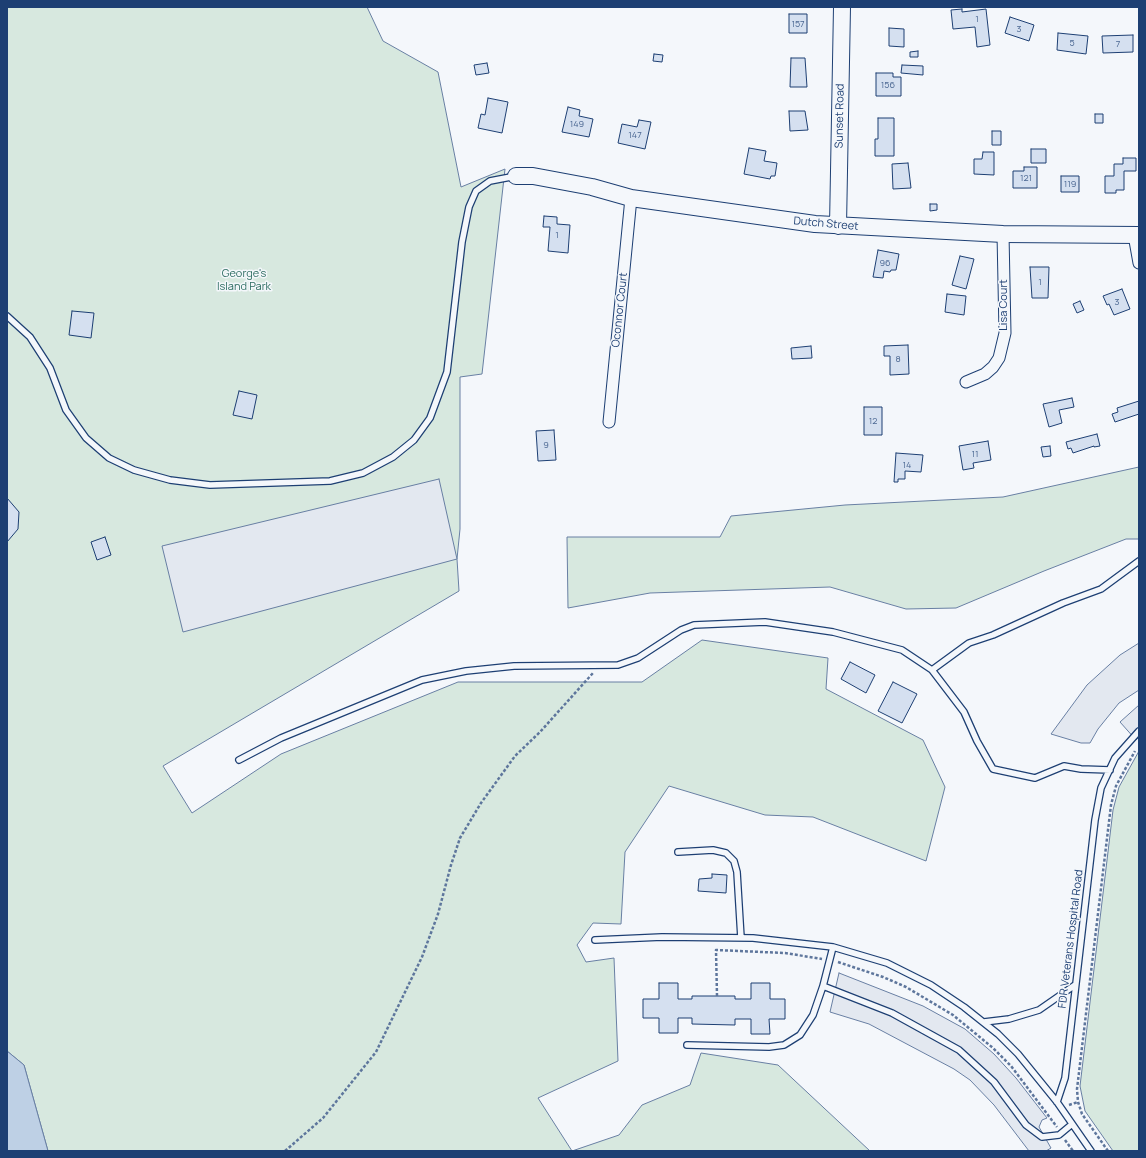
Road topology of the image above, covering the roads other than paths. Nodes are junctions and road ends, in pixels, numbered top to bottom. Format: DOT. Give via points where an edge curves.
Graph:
graph roads {
  1 [pos="842,7"];
  2 [pos="516,176"];
  3 [pos="631,198"];
  4 [pos="838,226"];
  5 [pos="1003,234"];
  6 [pos="1136,235"];
  7 [pos="1139,263"];
  8 [pos="7,316"];
  9 [pos="966,382"];
  10 [pos="609,422"];
  11 [pos="1139,561"];
  12 [pos="932,670"];
  13 [pos="1139,731"];
  14 [pos="239,760"];
  15 [pos="1110,770"];
  16 [pos="678,852"];
  17 [pos="741,938"];
  18 [pos="594,940"];
  19 [pos="832,947"];
  20 [pos="1075,985"];
  21 [pos="823,986"];
  22 [pos="984,1022"];
  23 [pos="687,1045"];
  24 [pos="1057,1102"];
  25 [pos="1071,1125"];
  26 [pos="1091,1151"];
  1 -- 4 [label="street, Sunset Road"];
  2 -- 3 [label="street, Dutch Street" via="532,176 592,187"];
  2 -- 8 [label="lane" via="490,181 476,191 469,207 462,242 447,372 430,418 414,440 393,457 356,474 330,482 210,485 170,480 134,470 109,458 86,438 66,410 46,362 30,337"];
  3 -- 4 [label="street, Dutch Street"];
  3 -- 10 [label="street, Oconnor Court"];
  4 -- 5 [label="street, Dutch Street"];
  5 -- 6 [label="street, Dutch Street"];
  5 -- 9 [label="street, Lisa Court" via="1006,333 999,358 993,368"];
  6 -- 7 [label="street"];
  11 -- 12 [label="lane" via="1101,588 969,643"];
  12 -- 14 [label="lane" via="902,650 833,632 765,622 694,625 681,630 638,658 618,664 514,666 466,671 422,680 281,738"];
  12 -- 15 [label="lane" via="964,712 993,769 1035,778 1064,766"];
  13 -- 15 [label="lane, FDR Veterans Hospital Road" via="1115,758"];
  15 -- 20 [label="lane, FDR Veterans Hospital Road" via="1101,788 1095,820"];
  16 -- 17 [label="lane" via="713,850 726,853 734,861"];
  17 -- 18 [label="lane" via="662,937"];
  17 -- 19 [label="lane"];
  19 -- 21 [label="lane"];
  19 -- 22 [label="lane" via="887,963 931,985"];
  20 -- 22 [label="lane" via="1039,1010 1009,1019"];
  20 -- 24 [label="lane, FDR Veterans Hospital Road" via="1065,1078"];
  21 -- 23 [label="lane" via="813,1015 800,1035 784,1045"];
  21 -- 25 [label="lane" via="892,1013 959,1050 994,1082 1026,1125 1042,1137 1058,1135"];
  22 -- 24 [label="lane" via="1018,1054"];
  24 -- 25 [label="lane"];
  25 -- 26 [label="lane"];
}
